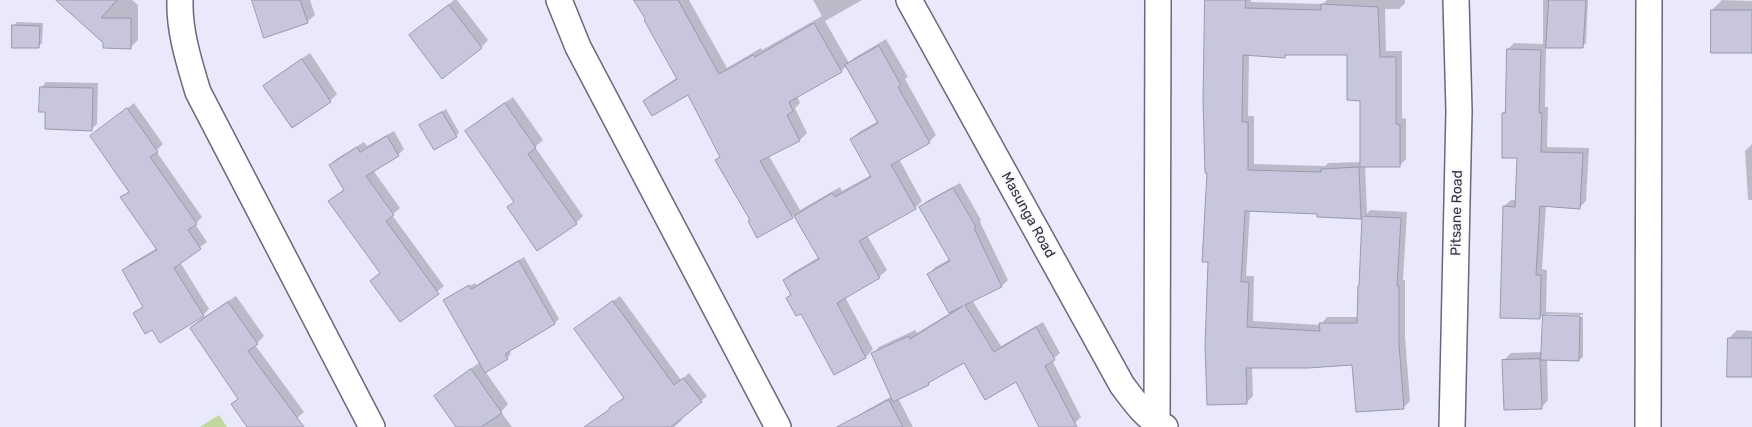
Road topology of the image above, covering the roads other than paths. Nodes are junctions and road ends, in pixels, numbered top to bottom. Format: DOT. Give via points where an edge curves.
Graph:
graph roads {
  1 [pos="180,0"];
  2 [pos="560,0"];
  3 [pos="909,0"];
  4 [pos="1158,0"];
  5 [pos="1456,0"];
  6 [pos="1649,0"];
  7 [pos="1161,425"];
  8 [pos="372,427"];
  9 [pos="778,427"];
  10 [pos="1452,427"];
  11 [pos="1648,427"];
  1 -- 8 [label="street" via="186,52 198,92"];
  2 -- 9 [label="street" via="578,47"];
  3 -- 7 [label="street, Masunga Road" via="1122,385 1137,405"];
  4 -- 7 [label="street"];
  5 -- 10 [label="street, Pitsane Road" via="1459,111"];
  6 -- 11 [label="street"];
}
